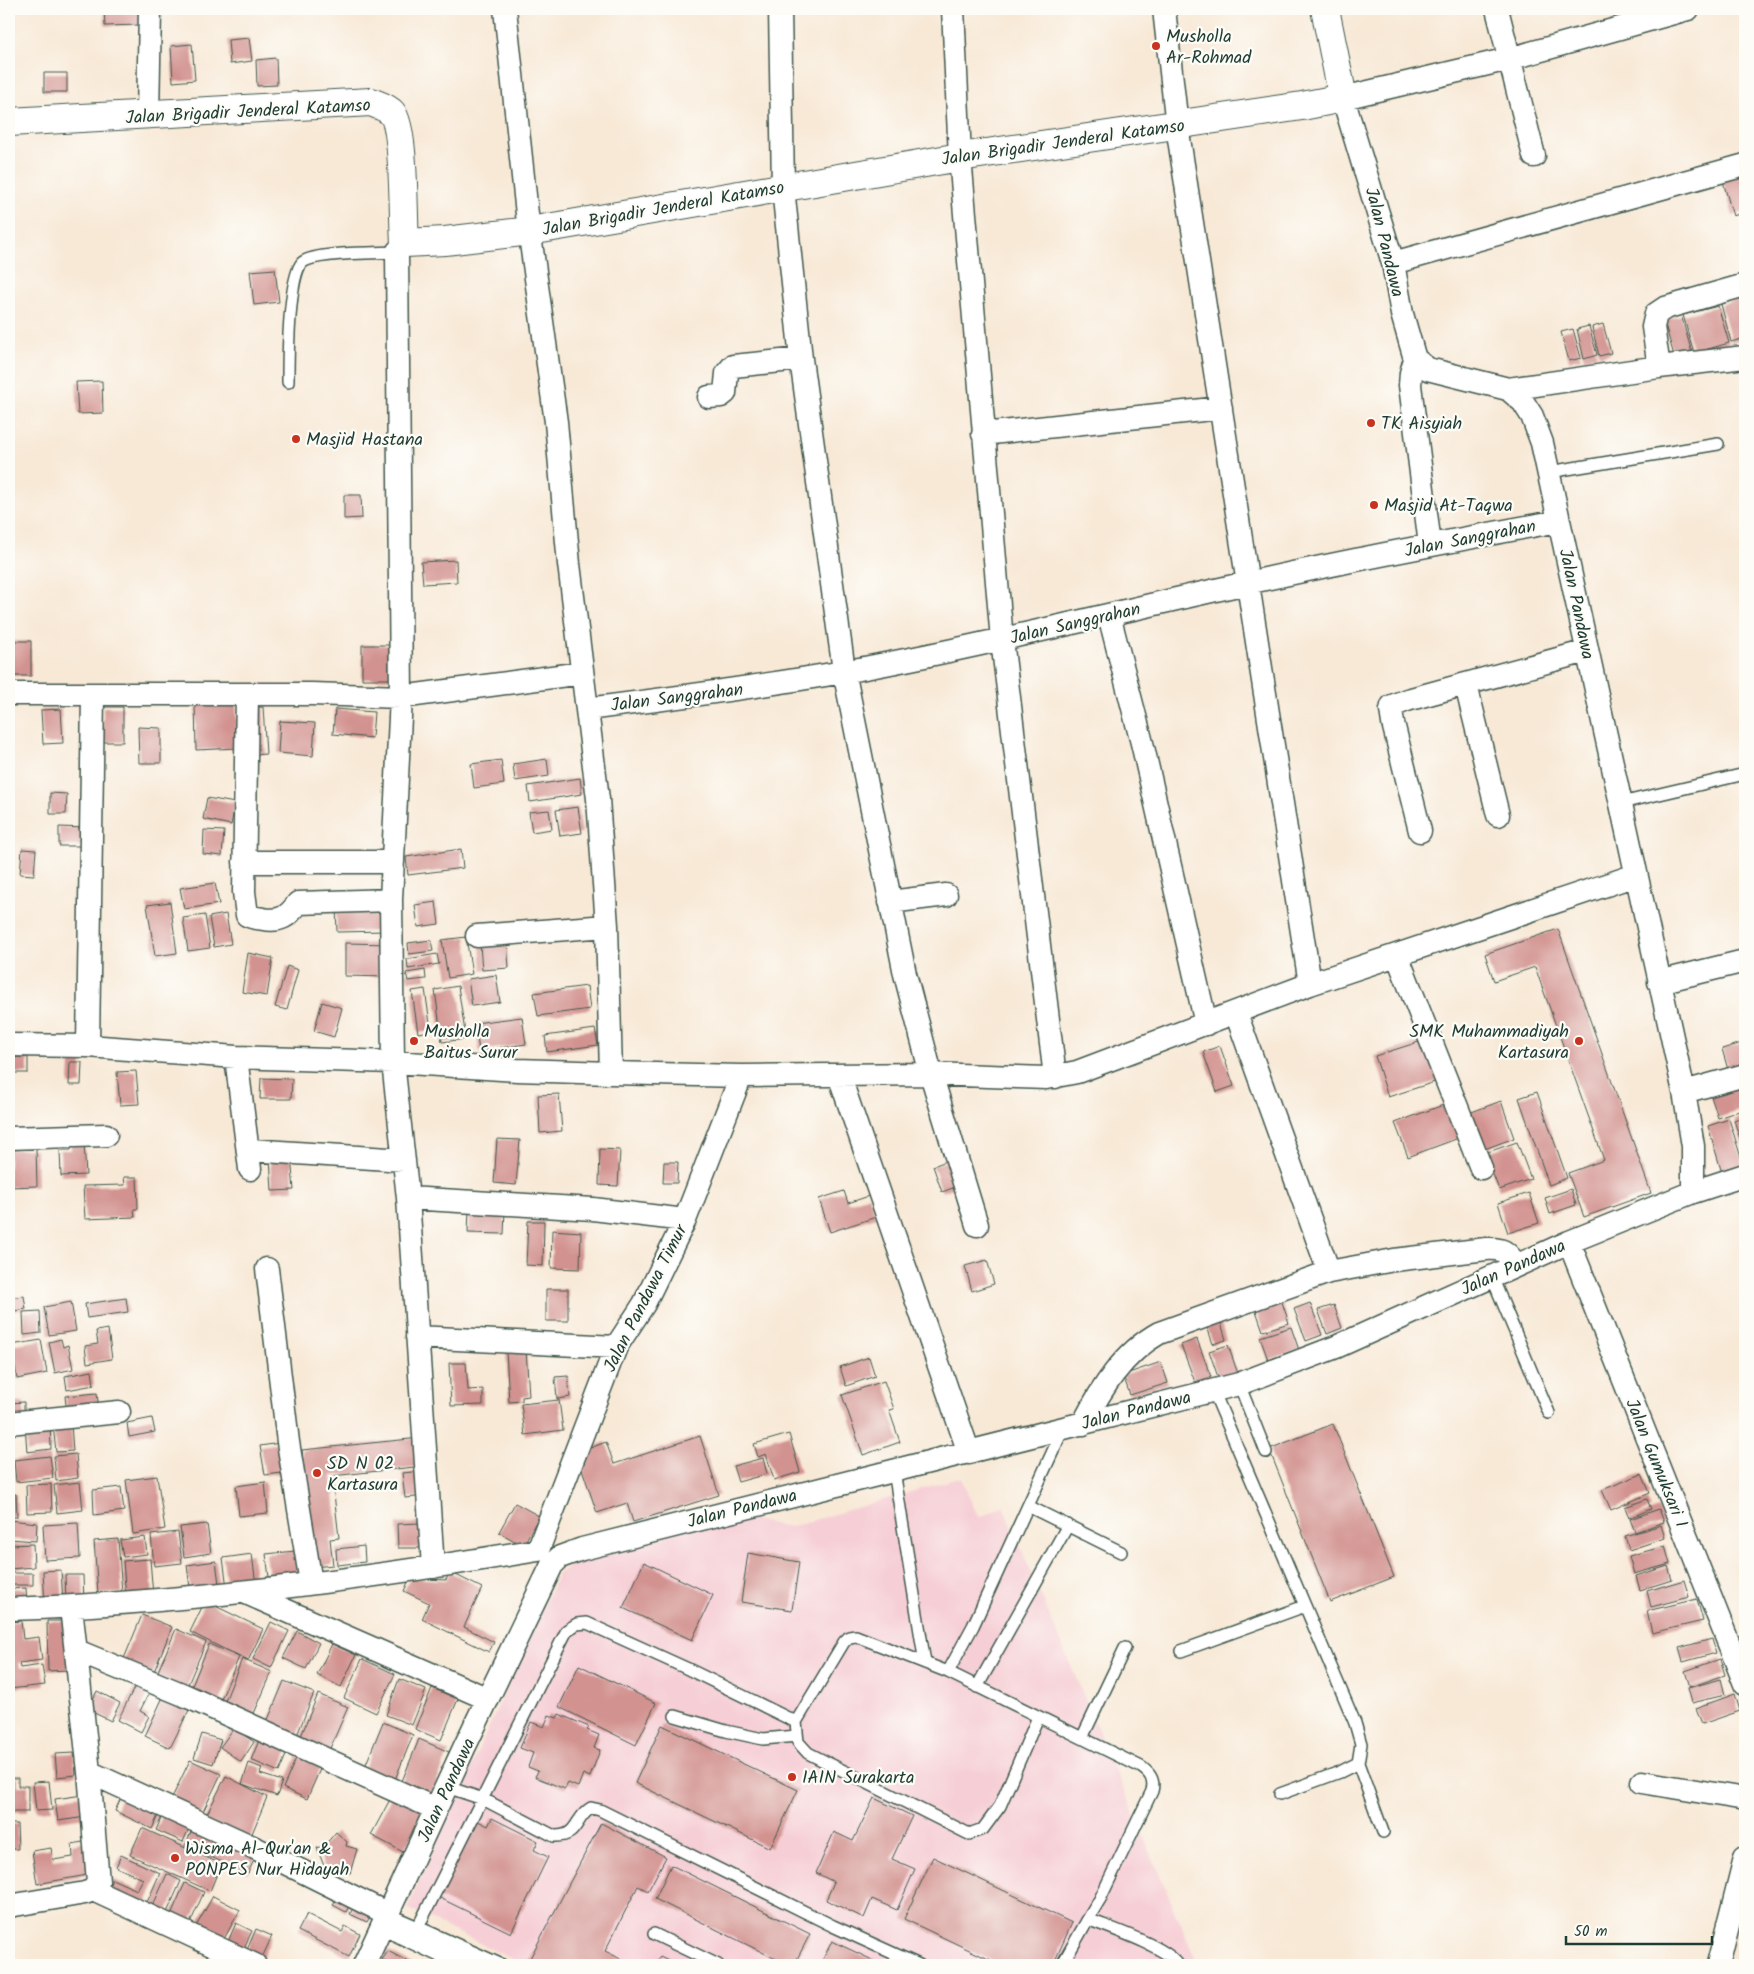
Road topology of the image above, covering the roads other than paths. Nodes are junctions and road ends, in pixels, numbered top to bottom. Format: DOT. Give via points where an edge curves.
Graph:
graph roads {
  1 [pos="150,9"];
  2 [pos="505,9"];
  3 [pos="780,9"];
  4 [pos="953,9"];
  5 [pos="1164,9"];
  6 [pos="1324,9"];
  7 [pos="1497,9"];
  8 [pos="1688,9"];
  9 [pos="1660,13"];
  10 [pos="1509,59"];
  11 [pos="1343,98"];
  12 [pos="148,116"];
  13 [pos="9,122"];
  14 [pos="1177,126"];
  15 [pos="1534,156"];
  16 [pos="960,157"];
  17 [pos="1745,165"];
  18 [pos="783,188"];
  19 [pos="530,231"];
  20 [pos="401,247"];
  21 [pos="1393,263"];
  22 [pos="1745,285"];
  23 [pos="1745,357"];
  24 [pos="800,359"];
  25 [pos="1415,359"];
  26 [pos="1658,367"];
  27 [pos="288,382"];
  28 [pos="1508,389"];
  29 [pos="709,397"];
  30 [pos="1221,408"];
  31 [pos="983,434"];
  32 [pos="1718,444"];
  33 [pos="1550,472"];
  34 [pos="1559,521"];
  35 [pos="1430,545"];
  36 [pos="1248,583"];
  37 [pos="1109,615"];
  38 [pos="1002,640"];
  39 [pos="1587,651"];
  40 [pos="844,671"];
  41 [pos="582,673"];
  42 [pos="1466,685"];
  43 [pos="9,694"];
  44 [pos="247,694"];
  45 [pos="93,695"];
  46 [pos="401,697"];
  47 [pos="587,709"];
  48 [pos="1745,774"];
  49 [pos="1622,804"];
  50 [pos="1498,815"];
  51 [pos="1420,831"];
  52 [pos="244,862"];
  53 [pos="392,862"];
  54 [pos="1636,875"];
  55 [pos="946,895"];
  56 [pos="391,900"];
  57 [pos="890,902"];
  58 [pos="607,926"];
  59 [pos="477,936"];
  60 [pos="1397,955"];
  61 [pos="1745,961"];
  62 [pos="1659,982"];
  63 [pos="1310,984"];
  64 [pos="1236,1012"];
  65 [pos="1206,1024"];
  66 [pos="9,1045"];
  67 [pos="88,1046"];
  68 [pos="236,1057"];
  69 [pos="393,1062"];
  70 [pos="611,1072"];
  71 [pos="932,1074"];
  72 [pos="839,1075"];
  73 [pos="1745,1075"];
  74 [pos="741,1076"];
  75 [pos="1055,1077"];
  76 [pos="1684,1092"];
  77 [pos="106,1135"];
  78 [pos="9,1138"];
  79 [pos="404,1160"];
  80 [pos="1481,1168"];
  81 [pos="1745,1175"];
  82 [pos="1693,1192"];
  83 [pos="408,1198"];
  84 [pos="685,1220"];
  85 [pos="977,1225"];
  86 [pos="1569,1242"];
  87 [pos="1517,1265"];
  88 [pos="267,1269"];
  89 [pos="1329,1272"];
  90 [pos="1492,1277"];
  91 [pos="417,1337"];
  92 [pos="616,1347"];
  93 [pos="1239,1384"];
  94 [pos="1213,1390"];
  95 [pos="120,1412"];
  96 [pos="1549,1413"];
  97 [pos="9,1423"];
  98 [pos="1073,1426"];
  99 [pos="969,1452"];
  100 [pos="1266,1452"];
  101 [pos="894,1471"];
  102 [pos="1028,1506"];
  103 [pos="1068,1525"];
  104 [pos="1121,1552"];
  105 [pos="547,1556"];
  106 [pos="433,1568"];
  107 [pos="310,1583"];
  108 [pos="244,1592"];
  109 [pos="1305,1606"];
  110 [pos="71,1607"];
  111 [pos="9,1609"];
  112 [pos="1125,1648"];
  113 [pos="77,1651"];
  114 [pos="1181,1651"];
  115 [pos="925,1663"];
  116 [pos="948,1672"];
  117 [pos="1745,1684"];
  118 [pos="977,1687"];
  119 [pos="488,1699"];
  120 [pos="675,1716"];
  121 [pos="1038,1717"];
  122 [pos="796,1722"];
  123 [pos="797,1736"];
  124 [pos="1082,1738"];
  125 [pos="1358,1763"];
  126 [pos="89,1772"];
  127 [pos="1642,1782"];
  128 [pos="447,1787"];
  129 [pos="1280,1794"];
  130 [pos="483,1799"];
  131 [pos="1745,1799"];
  132 [pos="436,1809"];
  133 [pos="1384,1832"];
  134 [pos="1745,1858"];
  135 [pos="93,1890"];
  136 [pos="1740,1904"];
  137 [pos="9,1906"];
  138 [pos="386,1919"];
  139 [pos="1088,1919"];
  140 [pos="418,1927"];
  141 [pos="654,1934"];
  142 [pos="255,1965"];
  143 [pos="364,1965"];
  144 [pos="471,1965"];
  145 [pos="502,1965"];
  146 [pos="718,1965"];
  147 [pos="919,1965"];
  148 [pos="1062,1965"];
  149 [pos="1178,1965"];
  150 [pos="1718,1965"];
  1 -- 12 [label="street"];
  2 -- 19 [label="street"];
  3 -- 18 [label="street"];
  4 -- 16 [label="street"];
  5 -- 14 [label="street"];
  6 -- 11 [label="main road"];
  7 -- 10 [label="street"];
  8 -- 9 [label="street"];
  9 -- 10 [label="street"];
  10 -- 11 [label="street"];
  10 -- 15 [label="street"];
  11 -- 14 [label="main road, Jalan Brigadir Jenderal Katamso"];
  11 -- 21 [label="street, Jalan Pandawa"];
  12 -- 13 [label="main road, Jalan Brigadir Jenderal Katamso"];
  12 -- 20 [label="main road, Jalan Brigadir Jenderal Katamso" via="371,102 382,106 391,112 400,136"];
  14 -- 16 [label="main road, Jalan Brigadir Jenderal Katamso"];
  14 -- 30 [label="street"];
  16 -- 18 [label="main road, Jalan Brigadir Jenderal Katamso"];
  16 -- 31 [label="street"];
  17 -- 21 [label="street"];
  18 -- 19 [label="main road, Jalan Brigadir Jenderal Katamso"];
  18 -- 24 [label="street"];
  19 -- 20 [label="main road, Jalan Brigadir Jenderal Katamso"];
  19 -- 41 [label="street" via="556,422"];
  20 -- 27 [label="lane" via="302,262 293,287"];
  20 -- 46 [label="street"];
  21 -- 25 [label="street, Jalan Pandawa" via="1402,314"];
  22 -- 26 [label="street" via="1664,308 1656,314"];
  23 -- 26 [label="street"];
  24 -- 29 [label="street" via="733,366 727,373 725,392 721,396"];
  24 -- 40 [label="street"];
  25 -- 28 [label="street" via="1428,369"];
  25 -- 35 [label="street" via="1410,385"];
  26 -- 28 [label="street"];
  28 -- 33 [label="street, Jalan Pandawa" via="1523,402 1532,416"];
  30 -- 31 [label="street"];
  30 -- 36 [label="street"];
  31 -- 38 [label="street"];
  32 -- 33 [label="lane"];
  33 -- 34 [label="street, Jalan Pandawa"];
  34 -- 35 [label="street, Jalan Sanggrahan"];
  34 -- 39 [label="street, Jalan Pandawa"];
  35 -- 36 [label="street, Jalan Sanggrahan"];
  36 -- 37 [label="street, Jalan Sanggrahan"];
  36 -- 63 [label="street"];
  37 -- 38 [label="street, Jalan Sanggrahan"];
  37 -- 65 [label="street" via="1143,747"];
  38 -- 40 [label="street, Jalan Sanggrahan"];
  38 -- 75 [label="street"];
  39 -- 42 [label="street"];
  39 -- 49 [label="street, Jalan Pandawa"];
  40 -- 47 [label="street, Jalan Sanggrahan" via="737,690"];
  40 -- 57 [label="street"];
  41 -- 46 [label="street"];
  41 -- 47 [label="street"];
  42 -- 50 [label="street"];
  42 -- 51 [label="street" via="1397,703 1391,708"];
  43 -- 45 [label="street"];
  44 -- 45 [label="street"];
  44 -- 46 [label="street"];
  44 -- 52 [label="street"];
  45 -- 67 [label="street"];
  46 -- 53 [label="street"];
  47 -- 58 [label="street" via="598,798"];
  48 -- 49 [label="lane"];
  49 -- 54 [label="street, Jalan Pandawa"];
  52 -- 53 [label="street"];
  52 -- 56 [label="street" via="245,910 251,918 282,920 298,903"];
  53 -- 56 [label="street"];
  54 -- 60 [label="street"];
  54 -- 62 [label="street, Jalan Pandawa"];
  55 -- 57 [label="street"];
  56 -- 69 [label="street"];
  57 -- 71 [label="street" via="905,974"];
  58 -- 59 [label="street"];
  58 -- 70 [label="street"];
  60 -- 63 [label="street"];
  60 -- 80 [label="street"];
  61 -- 62 [label="street"];
  62 -- 76 [label="street, Jalan Pandawa"];
  63 -- 64 [label="street"];
  64 -- 65 [label="street"];
  64 -- 89 [label="street"];
  65 -- 75 [label="street" via="1102,1064"];
  66 -- 67 [label="street"];
  67 -- 68 [label="street"];
  68 -- 69 [label="street"];
  68 -- 79 [label="street" via="249,1160"];
  69 -- 70 [label="street"];
  69 -- 79 [label="street"];
  70 -- 74 [label="street"];
  71 -- 72 [label="street"];
  71 -- 75 [label="street"];
  71 -- 85 [label="street"];
  72 -- 74 [label="street"];
  72 -- 99 [label="street"];
  73 -- 76 [label="street"];
  74 -- 84 [label="street, Jalan Pandawa Timur"];
  76 -- 82 [label="street, Jalan Pandawa" via="1693,1146"];
  77 -- 78 [label="street"];
  79 -- 83 [label="street"];
  81 -- 82 [label="street, Jalan Pandawa"];
  82 -- 86 [label="street, Jalan Pandawa"];
  83 -- 84 [label="street" via="594,1210"];
  83 -- 91 [label="street"];
  84 -- 92 [label="street, Jalan Pandawa Timur" via="644,1304"];
  86 -- 87 [label="street, Jalan Pandawa"];
  86 -- 117 [label="street, Jalan Gumuksari I"];
  87 -- 89 [label="street" via="1498,1248 1394,1260"];
  87 -- 90 [label="street, Jalan Pandawa"];
  88 -- 107 [label="street" via="288,1442"];
  89 -- 98 [label="street" via="1150,1338 1114,1372"];
  90 -- 93 [label="street, Jalan Pandawa" via="1336,1348"];
  90 -- 96 [label="lane"];
  91 -- 92 [label="street"];
  91 -- 106 [label="street"];
  92 -- 105 [label="street, Jalan Pandawa Timur"];
  93 -- 94 [label="street, Jalan Pandawa"];
  93 -- 100 [label="lane"];
  94 -- 98 [label="street, Jalan Pandawa"];
  94 -- 109 [label="lane"];
  95 -- 97 [label="street"];
  98 -- 99 [label="street, Jalan Pandawa"];
  98 -- 102 [label="lane"];
  99 -- 101 [label="street, Jalan Pandawa"];
  101 -- 105 [label="street, Jalan Pandawa" via="566,1554"];
  101 -- 115 [label="lane"];
  102 -- 103 [label="lane"];
  102 -- 116 [label="lane" via="973,1626"];
  103 -- 104 [label="lane"];
  103 -- 118 [label="lane"];
  105 -- 106 [label="street"];
  105 -- 119 [label="street, Jalan Pandawa"];
  106 -- 107 [label="street"];
  107 -- 108 [label="street"];
  108 -- 110 [label="street"];
  108 -- 119 [label="street"];
  109 -- 114 [label="lane"];
  109 -- 125 [label="lane" via="1355,1723 1361,1744"];
  110 -- 111 [label="street"];
  110 -- 113 [label="street"];
  112 -- 124 [label="lane"];
  113 -- 126 [label="street"];
  113 -- 132 [label="street" via="184,1695"];
  115 -- 116 [label="lane"];
  115 -- 122 [label="lane" via="862,1637 849,1637"];
  116 -- 118 [label="lane"];
  118 -- 121 [label="lane"];
  119 -- 128 [label="street, Jalan Pandawa"];
  120 -- 123 [label="lane" via="763,1739"];
  121 -- 123 [label="lane" via="1000,1806 983,1829 969,1834 808,1753"];
  121 -- 124 [label="lane"];
  122 -- 123 [label="lane"];
  122 -- 130 [label="lane" via="592,1623 580,1624 567,1630"];
  124 -- 139 [label="lane" via="1144,1769 1154,1784"];
  125 -- 129 [label="lane"];
  125 -- 133 [label="lane"];
  126 -- 135 [label="street" via="98,1876"];
  126 -- 138 [label="street" via="255,1848"];
  127 -- 131 [label="street"];
  128 -- 130 [label="lane"];
  128 -- 132 [label="street, Jalan Pandawa"];
  130 -- 140 [label="lane"];
  130 -- 147 [label="lane" via="554,1836 570,1833 591,1808 600,1810 824,1922"];
  132 -- 138 [label="street, Jalan Pandawa"];
  134 -- 136 [label="street"];
  135 -- 137 [label="street"];
  135 -- 142 [label="street"];
  136 -- 150 [label="street"];
  138 -- 140 [label="lane"];
  138 -- 143 [label="street, Jalan Pandawa"];
  138 -- 144 [label="street"];
  139 -- 148 [label="lane"];
  139 -- 149 [label="lane" via="1161,1949"];
  140 -- 145 [label="lane"];
  141 -- 146 [label="lane"];
}
